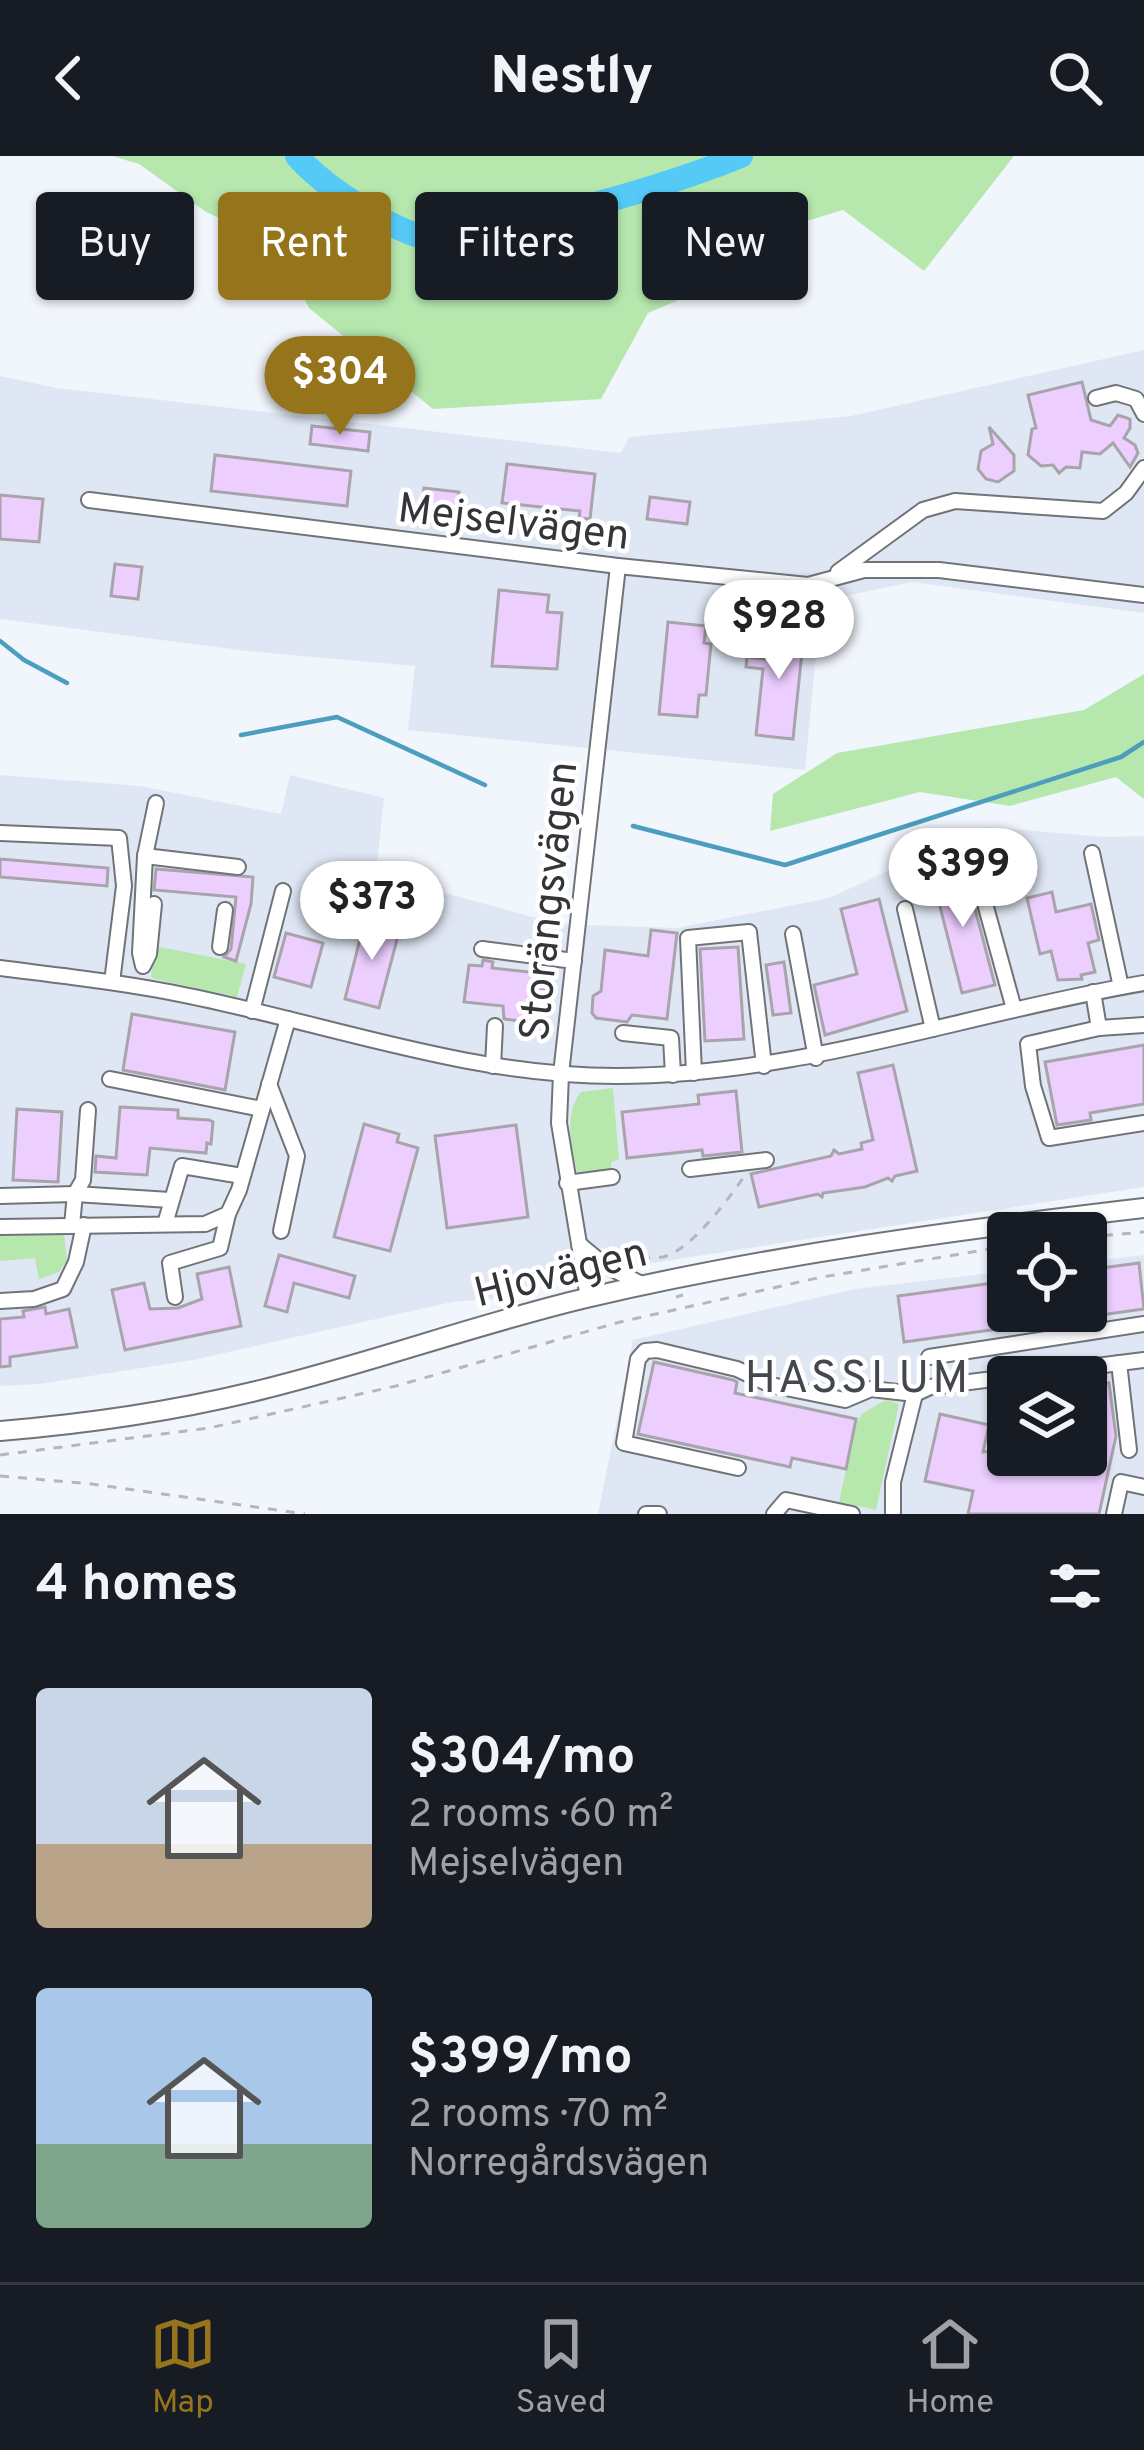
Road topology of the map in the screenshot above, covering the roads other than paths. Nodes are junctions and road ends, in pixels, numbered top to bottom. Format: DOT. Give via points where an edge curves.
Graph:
graph roads {
  1 [pos="1096,398"];
  2 [pos="1144,415"];
  3 [pos="1144,468"];
  4 [pos="89,500"];
  5 [pos="618,566"];
  6 [pos="833,575"];
  7 [pos="1144,595"];
  8 [pos="156,803"];
  9 [pos="0,832"];
  10 [pos="1092,853"];
  11 [pos="145,856"];
  12 [pos="975,867"];
  13 [pos="238,868"];
  14 [pos="283,891"];
  15 [pos="154,904"];
  16 [pos="905,909"];
  17 [pos="224,910"];
  18 [pos="793,934"];
  19 [pos="220,947"];
  20 [pos="482,949"];
  21 [pos="574,961"];
  22 [pos="143,967"];
  23 [pos="0,968"];
  24 [pos="112,982"];
  25 [pos="1144,983"];
  26 [pos="142,987"];
  27 [pos="1121,987"];
  28 [pos="1093,992"];
  29 [pos="1014,1009"];
  30 [pos="252,1011"];
  31 [pos="287,1019"];
  32 [pos="1144,1025"];
  33 [pos="495,1026"];
  34 [pos="1099,1028"];
  35 [pos="933,1029"];
  36 [pos="623,1033"];
  37 [pos="816,1058"];
  38 [pos="493,1066"];
  39 [pos="764,1066"];
  40 [pos="694,1073"];
  41 [pos="561,1074"];
  42 [pos="673,1075"];
  43 [pos="110,1079"];
  44 [pos="269,1084"];
  45 [pos="262,1109"];
  46 [pos="88,1110"];
  47 [pos="1144,1123"];
  48 [pos="759,1161"];
  49 [pos="690,1169"];
  50 [pos="242,1176"];
  51 [pos="612,1177"];
  52 [pos="567,1183"];
  53 [pos="75,1194"];
  54 [pos="0,1196"];
  55 [pos="170,1200"];
  56 [pos="1144,1208"];
  57 [pos="228,1214"];
  58 [pos="165,1224"];
  59 [pos="78,1225"];
  60 [pos="0,1227"];
  61 [pos="280,1231"];
  62 [pos="578,1243"];
  63 [pos="645,1286"];
  64 [pos="175,1297"];
  65 [pos="588,1298"];
  66 [pos="0,1301"];
  67 [pos="1144,1324"];
  68 [pos="980,1349"];
  69 [pos="929,1357"];
  70 [pos="1144,1360"];
  71 [pos="1119,1363"];
  72 [pos="1107,1365"];
  73 [pos="985,1380"];
  74 [pos="915,1394"];
  75 [pos="0,1431"];
  76 [pos="1129,1450"];
  77 [pos="738,1468"];
  78 [pos="1144,1487"];
  79 [pos="892,1513"];
  80 [pos="646,1514"];
  81 [pos="659,1514"];
  82 [pos="774,1514"];
  83 [pos="852,1514"];
  84 [pos="1114,1514"];
  1 -- 2 [label="street" via="1136,399"];
  3 -- 6 [label="street" via="1103,511 981,500 923,510"];
  4 -- 5 [label="street, Mejselvägen"];
  5 -- 6 [label="street, Mejselvägen" via="808,585"];
  5 -- 21 [label="street, Storängsvägen"];
  6 -- 7 [label="street, Mejselvägen" via="939,570"];
  8 -- 11 [label="street"];
  9 -- 24 [label="street" via="118,838 124,886"];
  10 -- 27 [label="street"];
  11 -- 13 [label="street"];
  11 -- 22 [label="street"];
  12 -- 29 [label="street"];
  14 -- 30 [label="street"];
  15 -- 22 [label="street"];
  16 -- 35 [label="street"];
  17 -- 19 [label="street"];
  18 -- 37 [label="street"];
  20 -- 21 [label="street"];
  21 -- 41 [label="street, Storängsvägen"];
  22 -- 26 [label="street"];
  23 -- 24 [label="street"];
  24 -- 26 [label="street"];
  25 -- 27 [label="street"];
  26 -- 30 [label="street"];
  27 -- 28 [label="street"];
  28 -- 29 [label="street"];
  28 -- 34 [label="street"];
  29 -- 35 [label="street"];
  30 -- 31 [label="street"];
  31 -- 38 [label="street"];
  31 -- 44 [label="street"];
  32 -- 34 [label="street"];
  33 -- 38 [label="street"];
  34 -- 47 [label="street" via="1028,1044 1049,1138"];
  35 -- 37 [label="street"];
  36 -- 42 [label="street" via="671,1038"];
  37 -- 39 [label="street"];
  38 -- 41 [label="street"];
  39 -- 40 [label="street"];
  39 -- 40 [label="street" via="749,932 688,938"];
  40 -- 42 [label="street"];
  41 -- 42 [label="street"];
  41 -- 52 [label="street, Storängsvägen"];
  43 -- 45 [label="street"];
  44 -- 45 [label="street"];
  44 -- 61 [label="street" via="297,1156"];
  45 -- 50 [label="street"];
  46 -- 53 [label="street"];
  48 -- 49 [label="street"];
  50 -- 55 [label="street" via="182,1166"];
  50 -- 57 [label="street"];
  51 -- 52 [label="street"];
  52 -- 62 [label="street, Storängsvägen"];
  53 -- 54 [label="street"];
  53 -- 55 [label="street"];
  53 -- 59 [label="street"];
  55 -- 58 [label="street"];
  56 -- 63 [label="main road, Hjovägen" via="928,1233"];
  57 -- 58 [label="street" via="205,1224"];
  57 -- 64 [label="street" via="220,1248 170,1263"];
  58 -- 59 [label="street"];
  59 -- 60 [label="street"];
  59 -- 66 [label="street" via="76,1262 63,1289"];
  62 -- 63 [label="street"];
  62 -- 65 [label="street, Storängsvägen"];
  63 -- 65 [label="main road, Hjovägen"];
  65 -- 75 [label="main road, Hjovägen" via="213,1401"];
  67 -- 68 [label="street"];
  68 -- 69 [label="street"];
  68 -- 73 [label="street"];
  70 -- 71 [label="street"];
  71 -- 72 [label="street"];
  71 -- 76 [label="street"];
  73 -- 74 [label="street"];
  74 -- 77 [label="street" via="871,1389 844,1400 645,1351 624,1443"];
  74 -- 79 [label="street"];
  78 -- 84 [label="street" via="1121,1482"];
  80 -- 81 [label="street"];
  82 -- 83 [label="street" via="786,1500"];
}
